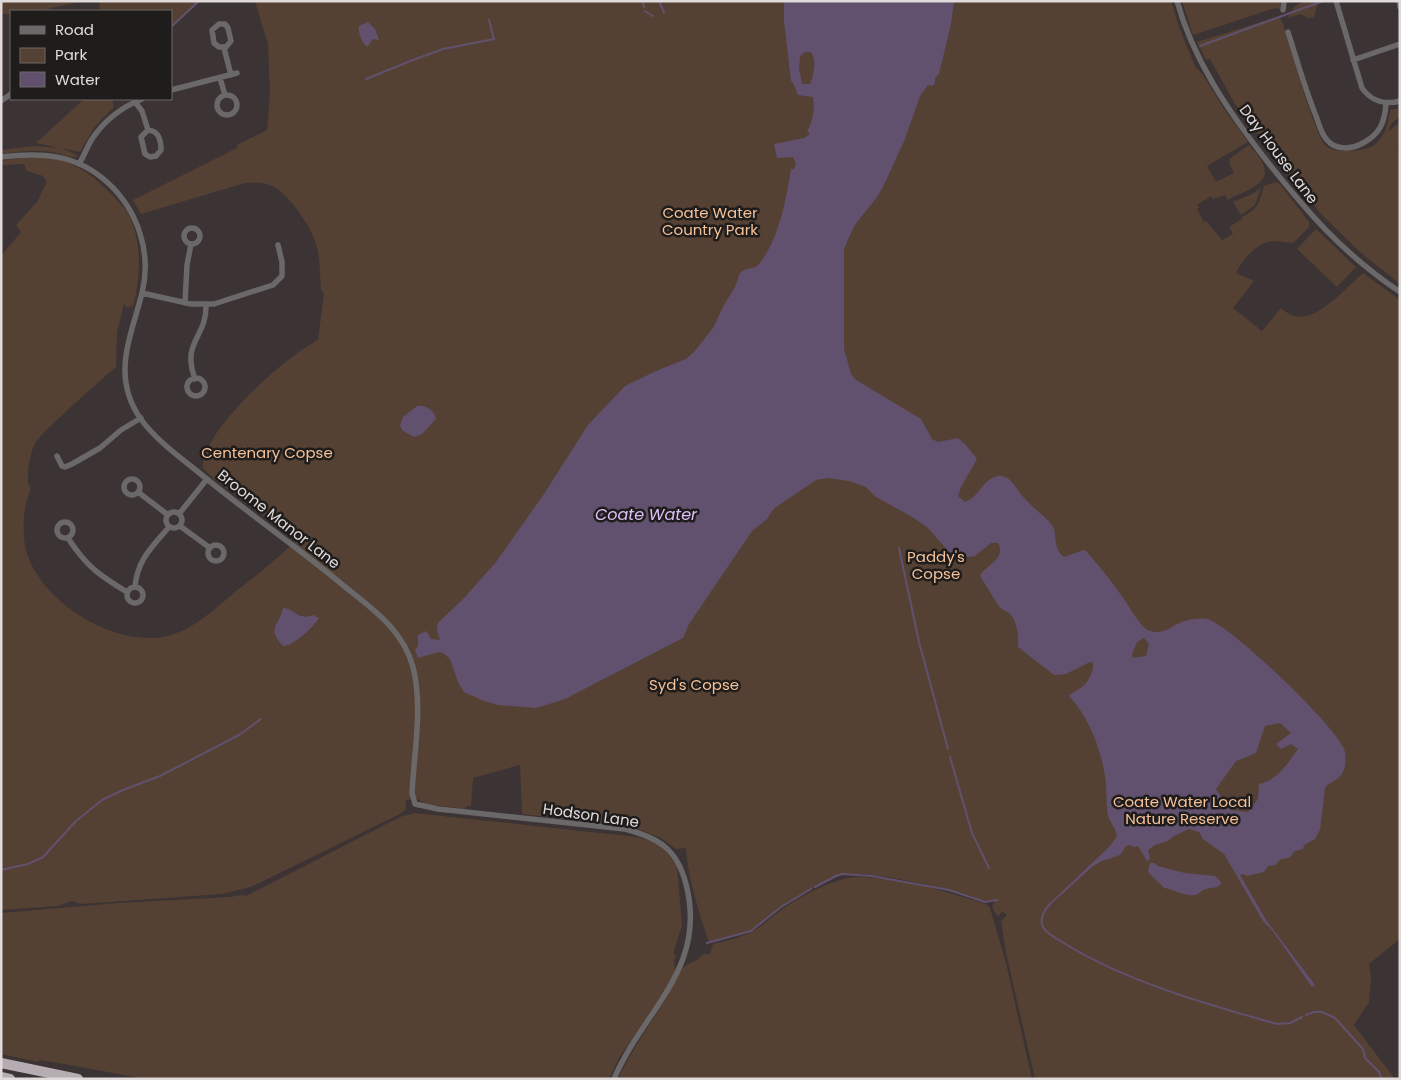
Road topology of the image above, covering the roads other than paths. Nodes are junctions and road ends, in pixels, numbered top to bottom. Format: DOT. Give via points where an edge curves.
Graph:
graph roads {
  1 [pos="1177,1"];
  2 [pos="1336,1"];
  3 [pos="1399,1"];
  4 [pos="1285,2"];
  5 [pos="1400,7"];
  6 [pos="1283,10"];
  7 [pos="1297,36"];
  8 [pos="1400,44"];
  9 [pos="224,48"];
  10 [pos="1353,60"];
  11 [pos="237,73"];
  12 [pos="231,75"];
  13 [pos="220,78"];
  14 [pos="172,90"];
  15 [pos="224,95"];
  16 [pos="140,100"];
  17 [pos="1400,101"];
  18 [pos="135,102"];
  19 [pos="1386,103"];
  20 [pos="148,130"];
  21 [pos="1,157"];
  22 [pos="79,164"];
  23 [pos="192,244"];
  24 [pos="278,245"];
  25 [pos="280,253"];
  26 [pos="272,255"];
  27 [pos="1400,292"];
  28 [pos="142,293"];
  29 [pos="185,303"];
  30 [pos="206,305"];
  31 [pos="194,379"];
  32 [pos="140,418"];
  33 [pos="57,456"];
  34 [pos="207,479"];
  35 [pos="138,492"];
  36 [pos="179,514"];
  37 [pos="168,515"];
  38 [pos="168,526"];
  39 [pos="180,526"];
  40 [pos="68,538"];
  41 [pos="210,548"];
  42 [pos="135,587"];
  43 [pos="127,592"];
  44 [pos="412,793"];
  45 [pos="1,1063"];
  46 [pos="1,1076"];
  47 [pos="10,1079"];
  48 [pos="78,1079"];
  49 [pos="614,1079"];
  1 -- 27 [label="street, Day House Lane" via="1190,40 1206,70 1267,160 1329,234 1364,266"];
  2 -- 10 [label="street"];
  3 -- 5 [label="street"];
  4 -- 6 [label="street"];
  7 -- 19 [label="street" via="1289,35 1315,115 1325,138 1332,144 1351,148 1371,138 1384,123"];
  8 -- 10 [label="street"];
  9 -- 9 [label="street" via="215,45 211,32 221,24 228,28 231,40"];
  9 -- 12 [label="street"];
  10 -- 19 [label="street" via="1363,91 1374,100"];
  11 -- 12 [label="street"];
  12 -- 13 [label="street"];
  13 -- 14 [label="street"];
  13 -- 15 [label="street"];
  16 -- 18 [label="street"];
  17 -- 19 [label="street"];
  18 -- 20 [label="street" via="142,111"];
  18 -- 22 [label="street" via="104,125"];
  20 -- 20 [label="street" via="159,136 161,150 156,156 150,157 144,152 141,137"];
  21 -- 22 [label="street, Broome Manor Lane" via="36,154"];
  22 -- 28 [label="street, Broome Manor Lane" via="111,186 128,206 144,253"];
  23 -- 29 [label="street"];
  24 -- 25 [label="street"];
  25 -- 26 [label="street"];
  25 -- 30 [label="street" via="283,272 276,282 221,303"];
  28 -- 29 [label="street"];
  28 -- 32 [label="street, Broome Manor Lane" via="124,366 128,392"];
  29 -- 30 [label="street"];
  30 -- 31 [label="street" via="205,323 190,354"];
  32 -- 33 [label="street" via="72,464 62,466"];
  32 -- 34 [label="street, Broome Manor Lane" via="158,438"];
  34 -- 36 [label="street"];
  34 -- 44 [label="street, Broome Manor Lane" via="374,610 401,639 412,664 417,694"];
  35 -- 37 [label="street"];
  36 -- 37 [label="street" via="172,512"];
  36 -- 39 [label="street" via="182,518"];
  37 -- 38 [label="street"];
  38 -- 39 [label="street" via="175,529"];
  38 -- 42 [label="street" via="140,563"];
  39 -- 41 [label="street"];
  40 -- 43 [label="street" via="93,570"];
  42 -- 43 [label="street"];
  42 -- 43 [label="street" via="142,593 139,602 128,600"];
  44 -- 49 [label="street, Hodson Lane" via="415,804 427,807 625,829 657,841 675,856 684,873 689,897 686,950 672,986 625,1056"];
  45 -- 48 [label="highway"];
  46 -- 47 [label="highway"];
}
